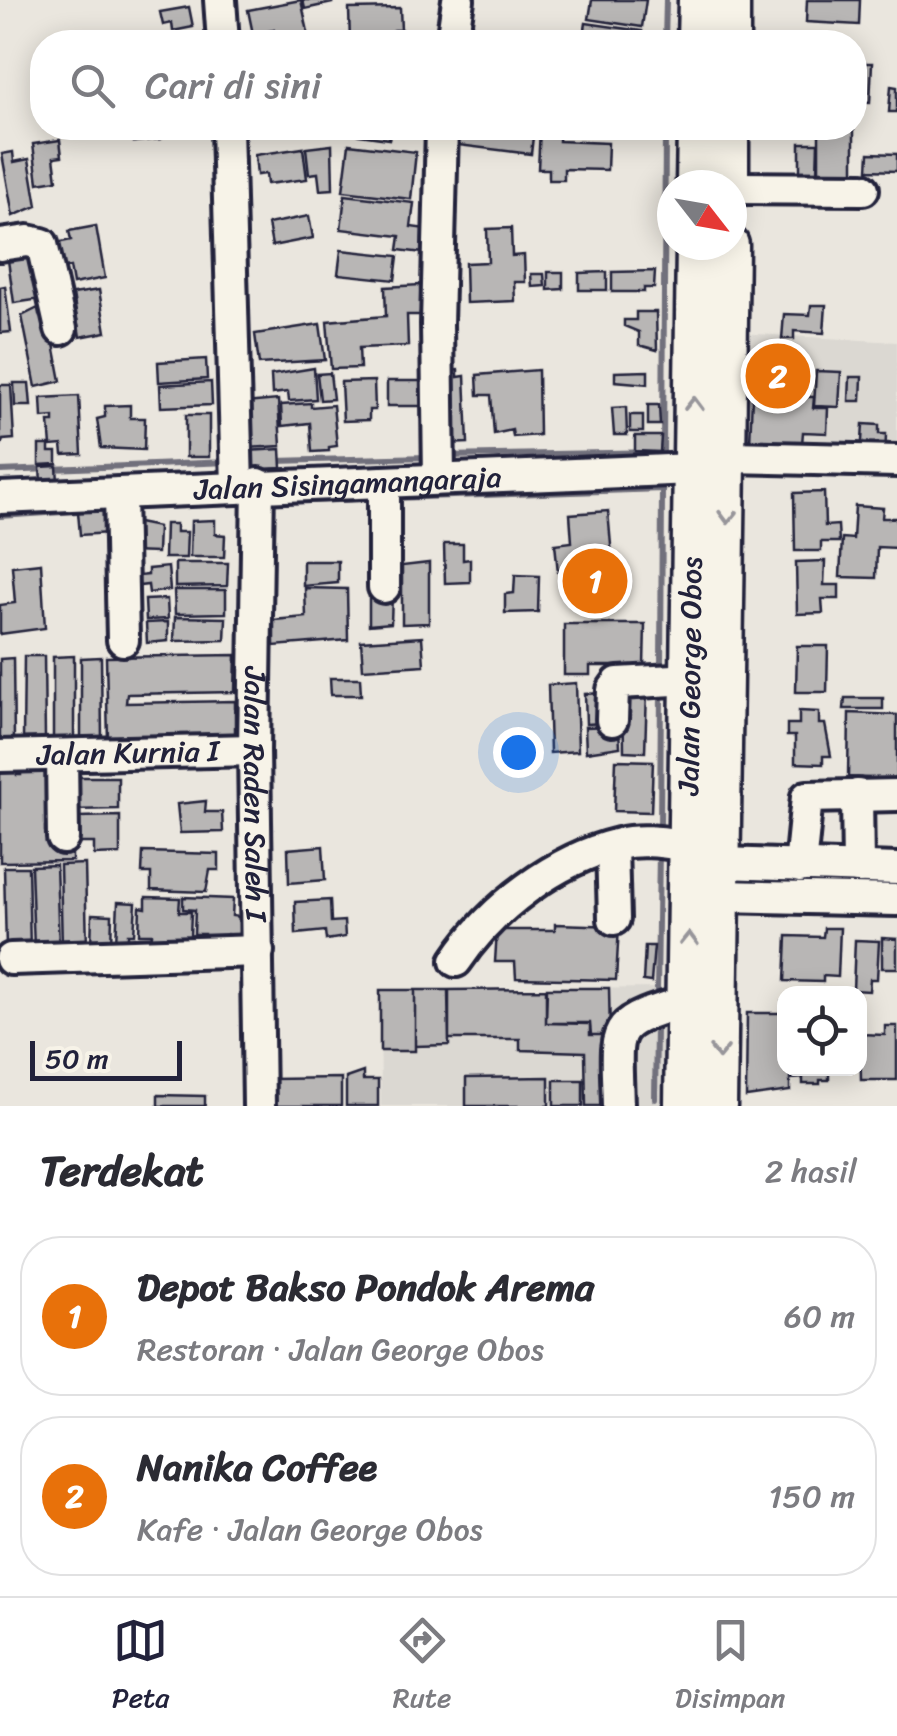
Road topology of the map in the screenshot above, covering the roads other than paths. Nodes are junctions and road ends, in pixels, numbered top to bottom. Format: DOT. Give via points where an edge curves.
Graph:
graph roads {
  1 [pos="220,0"];
  2 [pos="458,0"];
  3 [pos="698,0"];
  4 [pos="222,30"];
  5 [pos="454,30"];
  6 [pos="716,30"];
  7 [pos="229,140"];
  8 [pos="442,140"];
  9 [pos="696,140"];
  10 [pos="729,140"];
  11 [pos="696,170"];
  12 [pos="730,170"];
  13 [pos="747,187"];
  14 [pos="863,189"];
  15 [pos="0,244"];
  16 [pos="696,260"];
  17 [pos="729,260"];
  18 [pos="60,329"];
  19 [pos="729,457"];
  20 [pos="897,461"];
  21 [pos="692,469"];
  22 [pos="439,479"];
  23 [pos="384,482"];
  24 [pos="248,485"];
  25 [pos="120,493"];
  26 [pos="0,498"];
  27 [pos="384,587"];
  28 [pos="123,640"];
  29 [pos="704,661"];
  30 [pos="612,720"];
  31 [pos="254,750"];
  32 [pos="62,755"];
  33 [pos="0,756"];
  34 [pos="857,794"];
  35 [pos="897,795"];
  36 [pos="63,838"];
  37 [pos="612,846"];
  38 [pos="800,867"];
  39 [pos="712,868"];
  40 [pos="858,868"];
  41 [pos="897,868"];
  42 [pos="897,900"];
  43 [pos="614,919"];
  44 [pos="258,951"];
  45 [pos="12,959"];
  46 [pos="456,961"];
  47 [pos="687,1001"];
  48 [pos="260,1106"];
  49 [pos="618,1106"];
  50 [pos="684,1106"];
  51 [pos="717,1106"];
  1 -- 4 [label="street"];
  2 -- 5 [label="street"];
  3 -- 6 [label="main road"];
  7 -- 24 [label="street, Jalan Raden Saleh I"];
  8 -- 22 [label="street"];
  9 -- 11 [label="main road"];
  10 -- 12 [label="main road"];
  13 -- 14 [label="street"];
  15 -- 18 [label="street" via="42,244"];
  21 -- 16 [label="main road, Jalan George Obos, one-way"];
  17 -- 19 [label="main road, Jalan George Obos"];
  19 -- 20 [label="street"];
  19 -- 29 [label="main road, Jalan George Obos, one-way"];
  21 -- 22 [label="street, Jalan Sisingamangaraja"];
  21 -- 29 [label="main road, Jalan George Obos"];
  22 -- 23 [label="street, Jalan Sisingamangaraja"];
  23 -- 24 [label="street, Jalan Sisingamangaraja"];
  23 -- 27 [label="street"];
  24 -- 25 [label="street, Jalan Sisingamangaraja"];
  24 -- 31 [label="street, Jalan Raden Saleh I"];
  25 -- 26 [label="street, Jalan Sisingamangaraja"];
  25 -- 28 [label="street"];
  29 -- 30 [label="street" via="618,683"];
  29 -- 39 [label="main road, Jalan George Obos"];
  31 -- 32 [label="street, Jalan Kurnia I"];
  31 -- 44 [label="street, Jalan Raden Saleh I"];
  32 -- 33 [label="street, Jalan Kurnia I"];
  32 -- 36 [label="street"];
  34 -- 35 [label="street"];
  34 -- 38 [label="street" via="807,798"];
  34 -- 40 [label="street"];
  37 -- 39 [label="street" via="644,841"];
  37 -- 43 [label="street"];
  37 -- 46 [label="street" via="532,885 487,922"];
  38 -- 39 [label="street"];
  38 -- 40 [label="street"];
  39 -- 42 [label="street"];
  47 -- 39 [label="main road, Jalan George Obos, one-way"];
  39 -- 51 [label="main road, Jalan George Obos, one-way"];
  40 -- 41 [label="street"];
  44 -- 45 [label="street"];
  44 -- 48 [label="street, Jalan Raden Saleh I"];
  47 -- 49 [label="street" via="631,1017 620,1031"];
  47 -- 50 [label="main road, Jalan George Obos"];
}
